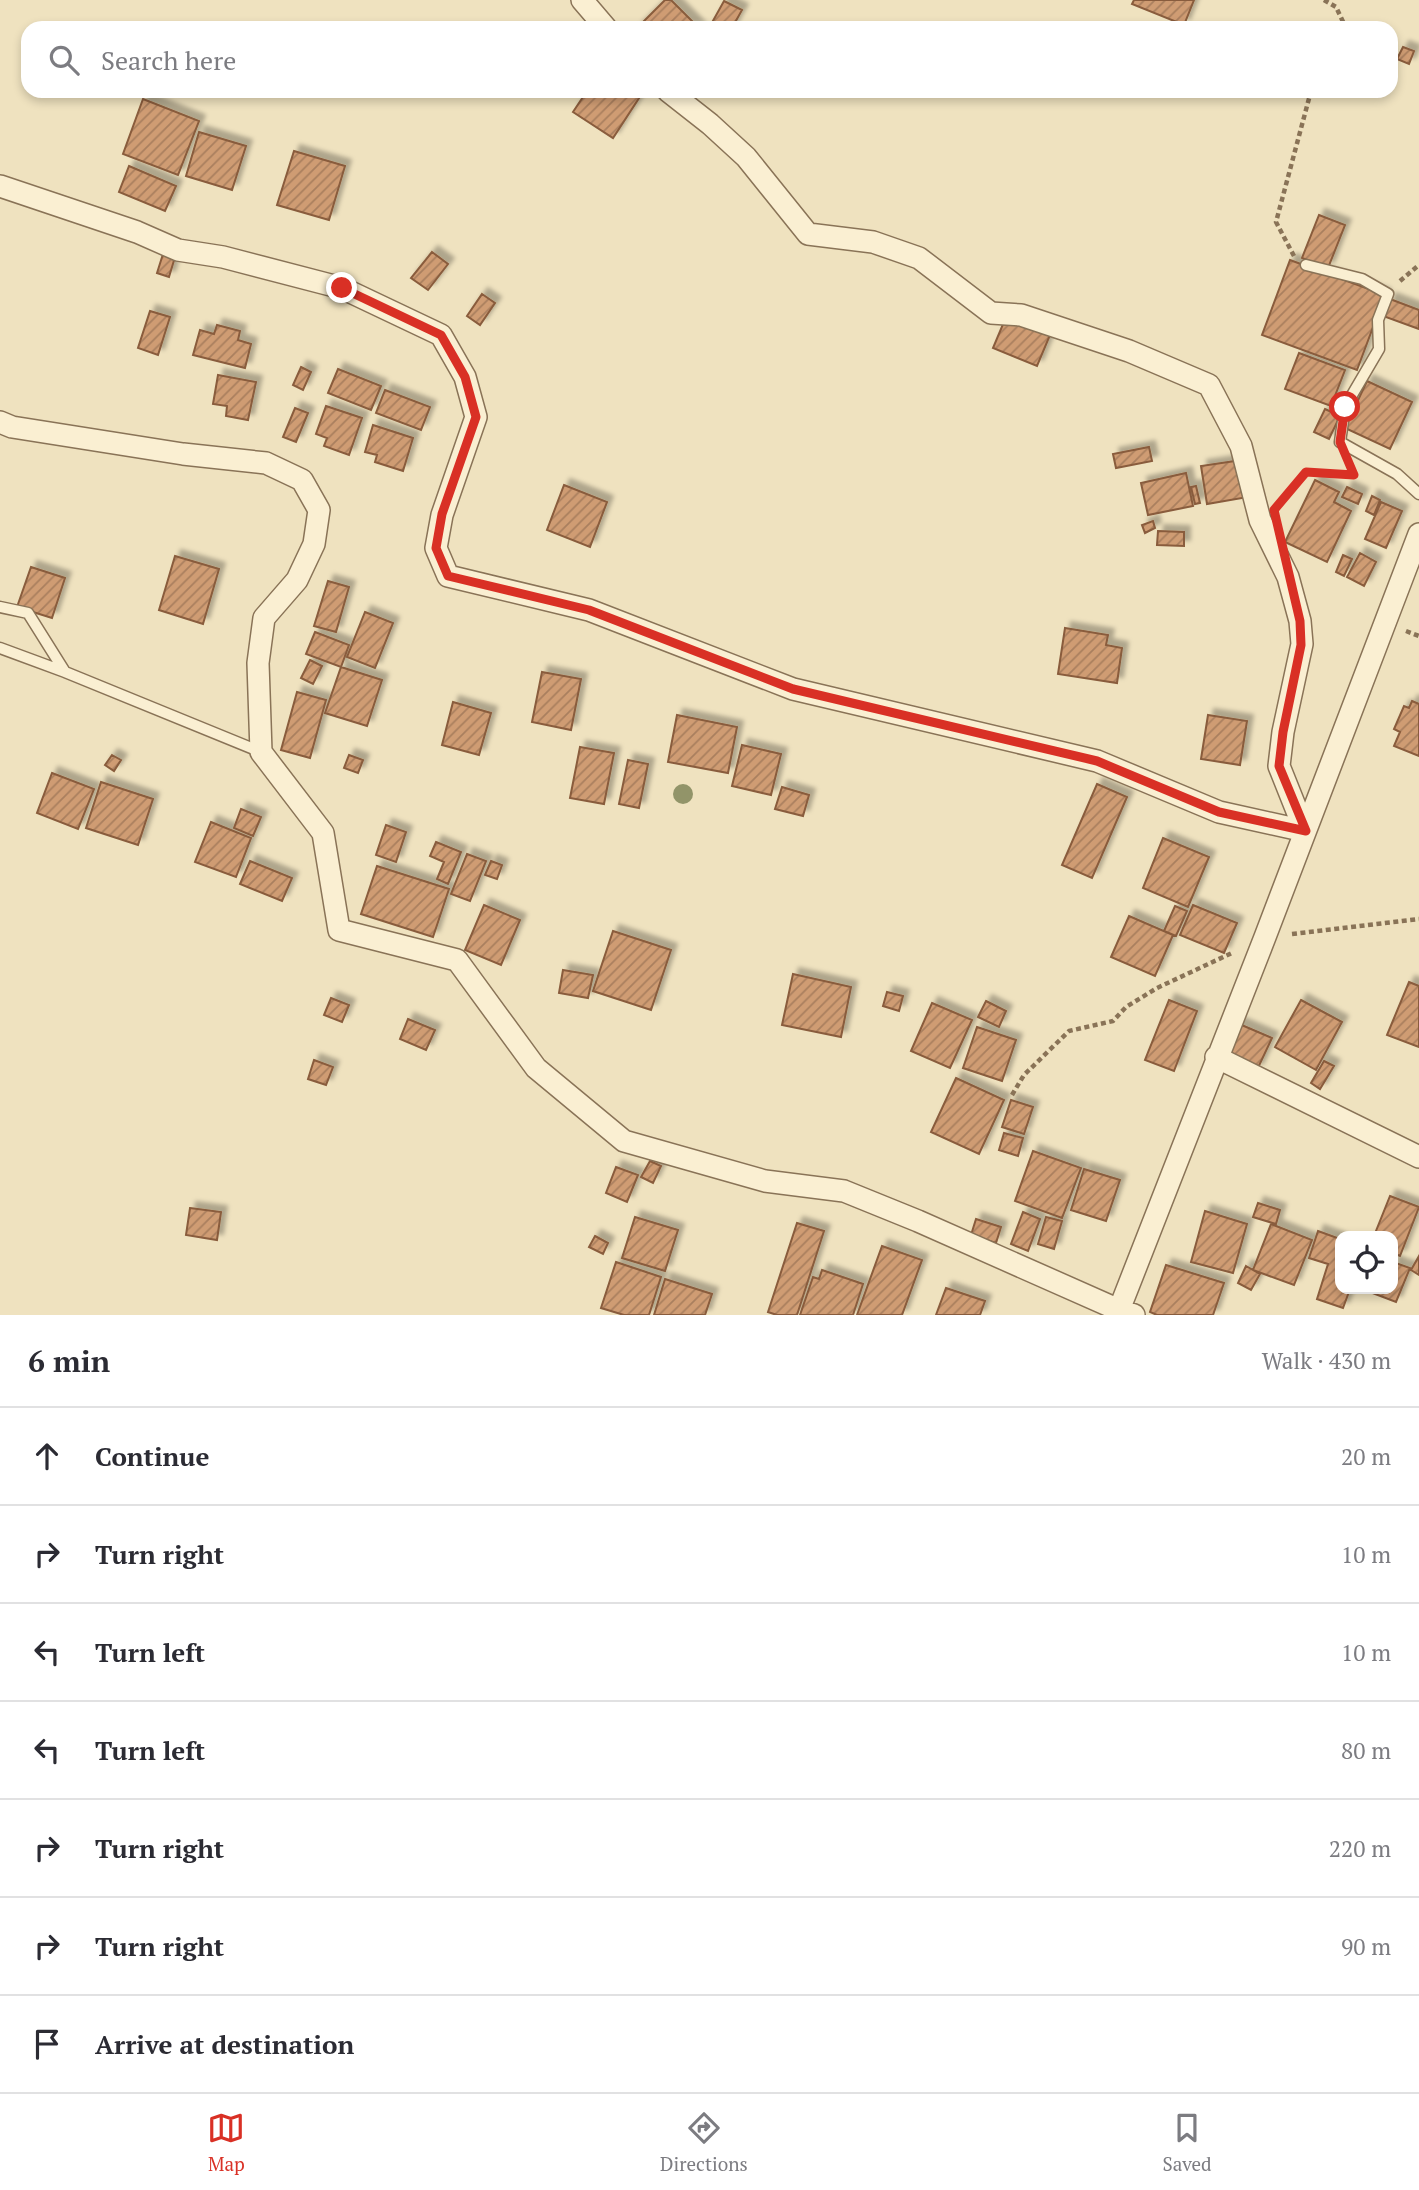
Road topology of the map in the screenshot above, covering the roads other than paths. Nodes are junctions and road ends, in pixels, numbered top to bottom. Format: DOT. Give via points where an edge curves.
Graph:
graph roads {
  1 [pos="582,0"];
  2 [pos="600,21"];
  3 [pos="677,98"];
  4 [pos="0,186"];
  5 [pos="1306,265"];
  6 [pos="0,422"];
  7 [pos="1419,494"];
  8 [pos="1419,534"];
  9 [pos="0,607"];
  10 [pos="0,648"];
  11 [pos="65,672"];
  12 [pos="261,752"];
  13 [pos="1306,831"];
  14 [pos="1216,1057"];
  15 [pos="1419,1157"];
  16 [pos="1123,1313"];
  1 -- 2 [label="street"];
  3 -- 13 [label="street" via="746,158 808,234 873,242 919,258 991,313 1021,314 1129,351 1209,385 1241,446 1261,520 1289,578 1300,621 1301,645 1279,766"];
  4 -- 13 [label="street" via="178,250 342,288 441,335 465,377 476,417 442,514 436,548 448,576 589,610 793,689 1097,761 1219,812"];
  5 -- 7 [label="lane" via="1362,279 1388,295 1378,320 1379,349 1345,407 1340,442 1397,474"];
  6 -- 12 [label="street" via="183,454 266,463 302,480 319,510 314,544 297,580 264,618 258,663"];
  8 -- 13 [label="street"];
  9 -- 11 [label="lane" via="27,613"];
  10 -- 11 [label="lane"];
  11 -- 12 [label="lane"];
  12 -- 16 [label="street" via="323,833 339,930 457,960 536,1068 624,1141 765,1181 844,1191"];
  13 -- 14 [label="street"];
  14 -- 15 [label="street"];
  14 -- 16 [label="street"];
}
